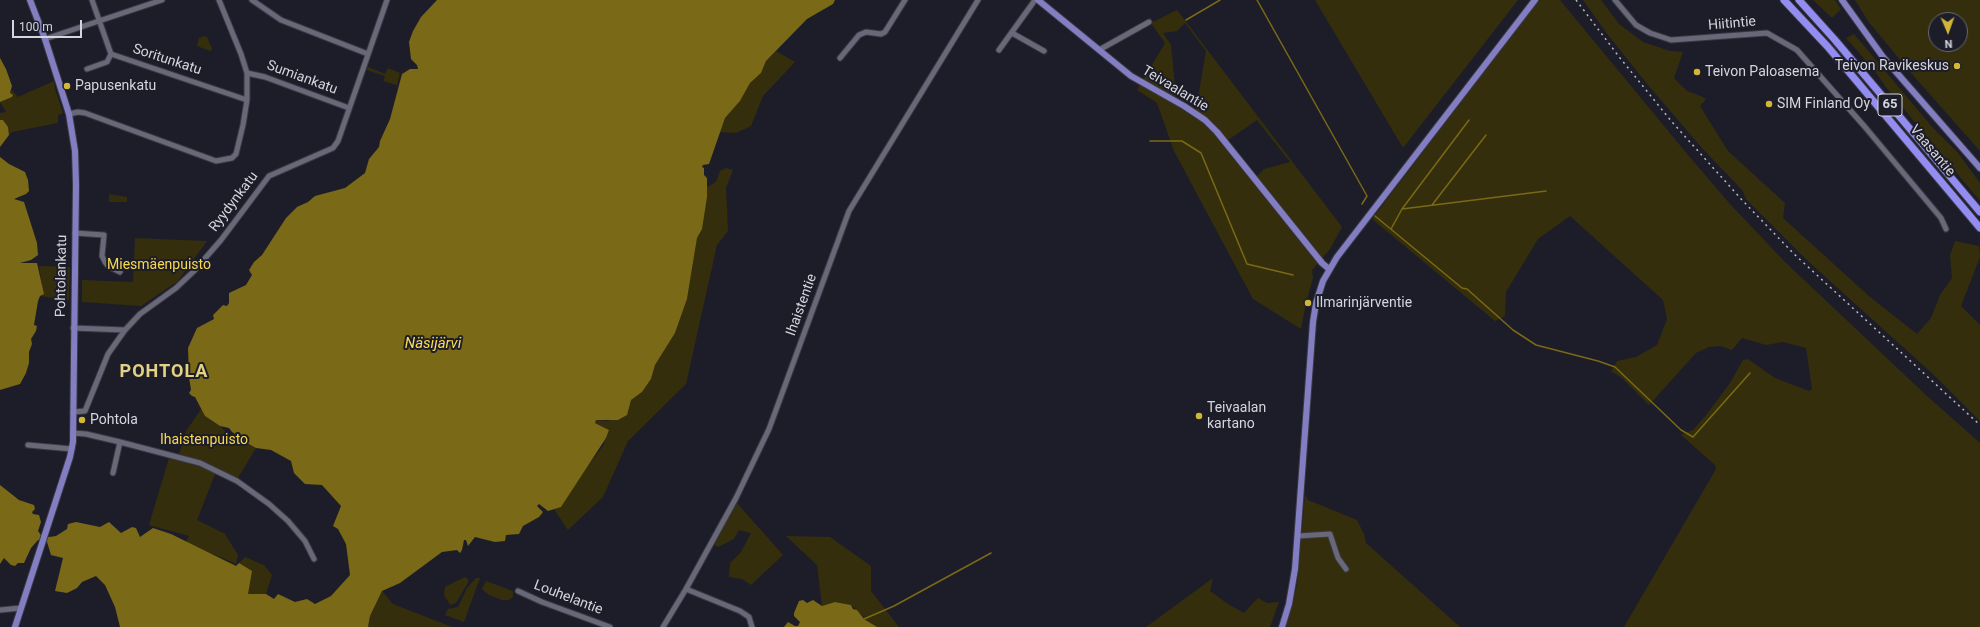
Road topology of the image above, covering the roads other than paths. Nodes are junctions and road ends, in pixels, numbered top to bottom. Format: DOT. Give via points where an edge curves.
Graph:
graph roads {
  1 [pos="30,0"];
  2 [pos="92,0"];
  3 [pos="162,0"];
  4 [pos="218,0"];
  5 [pos="252,0"];
  6 [pos="387,0"];
  7 [pos="905,0"];
  8 [pos="978,0"];
  9 [pos="1037,0"];
  10 [pos="1535,0"];
  11 [pos="1615,0"];
  12 [pos="1784,0"];
  13 [pos="1799,0"];
  14 [pos="1842,0"];
  15 [pos="100,20"];
  16 [pos="1149,22"];
  17 [pos="1012,33"];
  18 [pos="45,39"];
  19 [pos="999,50"];
  20 [pos="1099,50"];
  21 [pos="1044,51"];
  22 [pos="111,54"];
  23 [pos="368,54"];
  24 [pos="840,58"];
  25 [pos="87,69"];
  26 [pos="247,73"];
  27 [pos="247,100"];
  28 [pos="349,108"];
  29 [pos="69,114"];
  30 [pos="1980,168"];
  31 [pos="1980,212"];
  32 [pos="1980,228"];
  33 [pos="1946,229"];
  34 [pos="75,233"];
  35 [pos="1329,269"];
  36 [pos="120,272"];
  37 [pos="73,328"];
  38 [pos="125,330"];
  39 [pos="73,412"];
  40 [pos="73,433"];
  41 [pos="120,442"];
  42 [pos="28,445"];
  43 [pos="72,449"];
  44 [pos="113,473"];
  45 [pos="1298,536"];
  46 [pos="314,559"];
  47 [pos="1346,569"];
  48 [pos="686,589"];
  49 [pos="518,591"];
  50 [pos="22,608"];
  51 [pos="0,610"];
  52 [pos="15,627"];
  53 [pos="610,627"];
  54 [pos="663,627"];
  55 [pos="752,627"];
  56 [pos="1282,627"];
  1 -- 18 [label="main road, Pohtolankatu"];
  2 -- 15 [label="street, Soritunkatu"];
  3 -- 15 [label="street"];
  4 -- 26 [label="street"];
  5 -- 23 [label="street" via="281,20"];
  6 -- 23 [label="street, Ryydynkatu"];
  7 -- 24 [label="street" via="885,32 866,32 859,35"];
  8 -- 48 [label="street, Ihaistentie" via="849,211 769,429 736,498"];
  9 -- 17 [label="street"];
  9 -- 20 [label="main road, Teivaalantie"];
  10 -- 35 [label="main road"];
  11 -- 33 [label="street, Hiitintie" via="1636,25 1671,40 1767,33 1797,50 1865,127 1940,218"];
  12 -- 32 [label="highway, Vaasantie / 65" via="1828,47"];
  13 -- 31 [label="highway, Vaasantie / 65"];
  14 -- 30 [label="main road" via="1883,57"];
  15 -- 18 [label="street"];
  15 -- 22 [label="street, Soritunkatu"];
  16 -- 20 [label="street"];
  17 -- 19 [label="street"];
  17 -- 21 [label="street"];
  18 -- 29 [label="main road, Pohtolankatu"];
  20 -- 35 [label="main road, Teivaalantie" via="1131,76 1195,113 1217,132"];
  22 -- 25 [label="street" via="108,62"];
  22 -- 27 [label="street, Soritunkatu"];
  23 -- 28 [label="street, Ryydynkatu"];
  26 -- 27 [label="street"];
  26 -- 28 [label="street, Sumiankatu" via="265,77"];
  27 -- 29 [label="street" via="236,154 225,161 216,161 85,113"];
  28 -- 38 [label="street, Ryydynkatu" via="334,148 269,176 194,271 176,288 145,310"];
  29 -- 34 [label="main road, Pohtolankatu" via="76,166"];
  34 -- 36 [label="street" via="104,235 102,256 108,266"];
  34 -- 37 [label="main road, Pohtolankatu"];
  35 -- 45 [label="main road" via="1318,294 1313,317"];
  37 -- 38 [label="street"];
  37 -- 39 [label="main road, Pohtolankatu"];
  38 -- 39 [label="street, Ryydynkatu" via="108,354 85,411"];
  39 -- 40 [label="main road, Pohtolankatu"];
  40 -- 41 [label="street"];
  40 -- 43 [label="main road, Pohtolankatu"];
  41 -- 44 [label="street"];
  41 -- 46 [label="street" via="200,463 238,481 288,521 305,541"];
  42 -- 43 [label="street"];
  43 -- 50 [label="main road, Pohtolankatu"];
  45 -- 47 [label="street" via="1330,534 1338,558"];
  45 -- 56 [label="main road" via="1292,589"];
  48 -- 54 [label="street, Ihaistentie"];
  48 -- 55 [label="street" via="740,611 749,618"];
  49 -- 53 [label="street, Louhelantie"];
  50 -- 51 [label="street"];
  50 -- 52 [label="main road, Pohtolankatu"];
}
